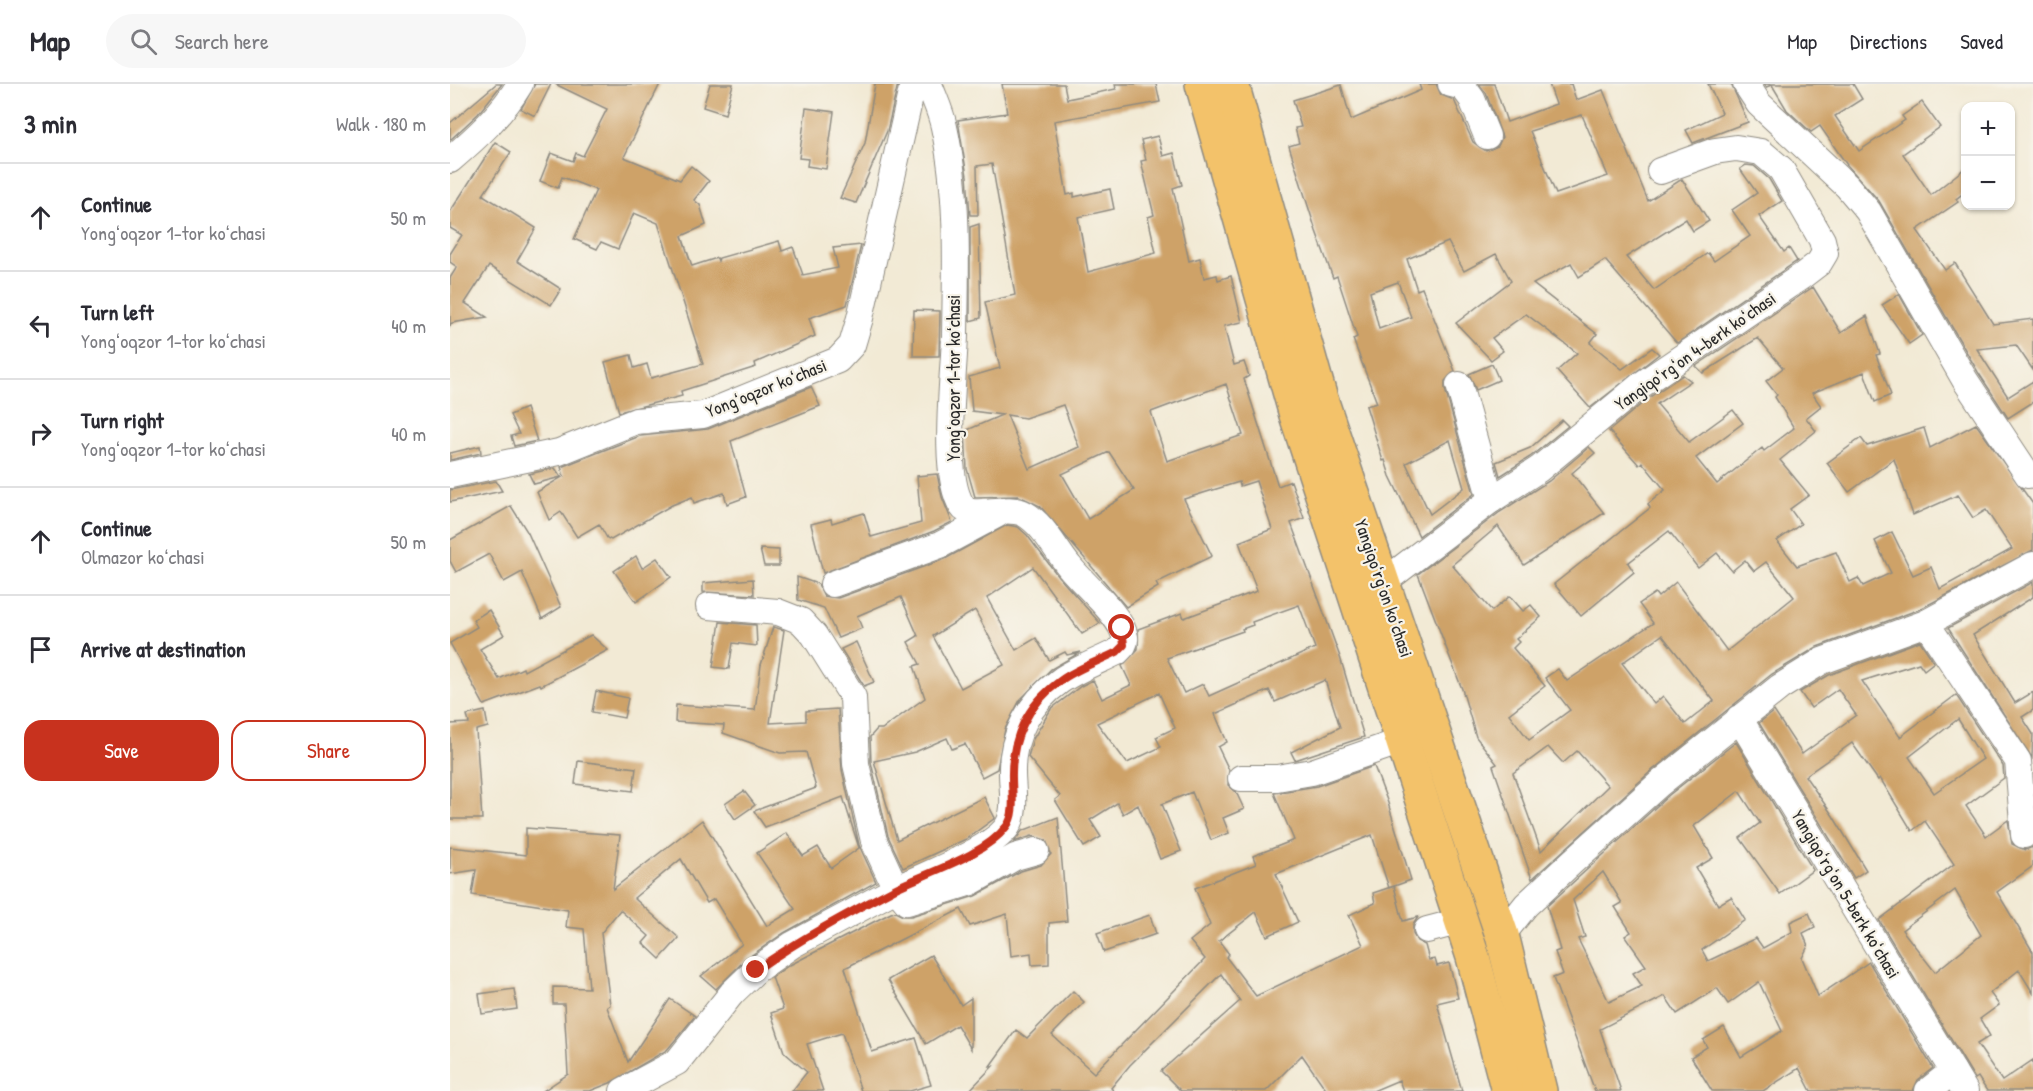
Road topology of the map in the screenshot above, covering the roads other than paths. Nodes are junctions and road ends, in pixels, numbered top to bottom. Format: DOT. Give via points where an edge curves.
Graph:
graph roads {
  1 [pos="520,84"];
  2 [pos="913,84"];
  3 [pos="929,84"];
  4 [pos="1190,84"];
  5 [pos="1202,84"];
  6 [pos="1232,84"];
  7 [pos="1451,84"];
  8 [pos="1746,84"];
  9 [pos="1486,136"];
  10 [pos="450,160"];
  11 [pos="1660,171"];
  12 [pos="1459,385"];
  13 [pos="450,475"];
  14 [pos="2028,475"];
  15 [pos="1491,500"];
  16 [pos="1009,508"];
  17 [pos="2033,565"];
  18 [pos="833,584"];
  19 [pos="1382,584"];
  20 [pos="709,606"];
  21 [pos="1926,622"];
  22 [pos="1739,718"];
  23 [pos="1393,744"];
  24 [pos="1241,778"];
  25 [pos="2024,835"];
  26 [pos="1036,851"];
  27 [pos="896,889"];
  28 [pos="1502,935"];
  29 [pos="1959,1081"];
  30 [pos="623,1091"];
  31 [pos="1492,1091"];
  32 [pos="1508,1091"];
  33 [pos="1540,1091"];
  34 [pos="1928,1091"];
  1 -- 10 [label="street" via="478,136"];
  2 -- 13 [label="street, Yongʻoqzor koʻchasi" via="860,318 852,345 838,360 703,415 636,421 559,452"];
  3 -- 16 [label="street, Yongʻoqzor 1-tor koʻchasi" via="944,125 953,186 954,484 967,512"];
  4 -- 23 [label="street" via="1292,442"];
  5 -- 32 [label="main road, Yangiqoʻrgʻon koʻchasi" via="1293,404 1473,957"];
  6 -- 19 [label="main road, Yangiqoʻrgʻon koʻchasi" via="1321,399"];
  7 -- 9 [label="street" via="1463,87 1472,99"];
  8 -- 14 [label="street" via="1759,104 1847,186 1868,211 1960,371"];
  11 -- 15 [label="street, Yangiqoʻrgʻon 4-berk koʻchasi" via="1715,151 1736,148 1761,152 1781,169 1822,240 1825,253 1820,263 1641,385 1539,469"];
  12 -- 15 [label="street"];
  15 -- 19 [label="street, Yangiqoʻrgʻon 4-berk koʻchasi"];
  16 -- 18 [label="street" via="940,545"];
  16 -- 27 [label="street" via="1036,522 1122,628 1124,645 1060,681 1025,717 1011,754 1013,809 1007,826 969,854"];
  17 -- 21 [label="street"];
  19 -- 28 [label="main road, Yangiqoʻrgʻon koʻchasi"];
  20 -- 27 [label="street" via="778,612 801,621 814,635 853,697 856,764 874,841"];
  21 -- 22 [label="street" via="1822,661"];
  21 -- 25 [label="street" via="2018,761"];
  22 -- 28 [label="street" via="1572,862"];
  22 -- 29 [label="street, Yangiqoʻrgʻon 5-berk koʻchasi"];
  23 -- 24 [label="street" via="1312,772 1277,778"];
  23 -- 31 [label="street" via="1438,879 1439,927"];
  26 -- 27 [label="street" via="1015,857 971,882 907,902"];
  27 -- 30 [label="street" via="792,945 756,970 732,993 677,1062"];
  28 -- 33 [label="main road, Yangiqoʻrgʻon koʻchasi"];
  29 -- 34 [label="street, Yangiqoʻrgʻon 5-berk koʻchasi"];
}
